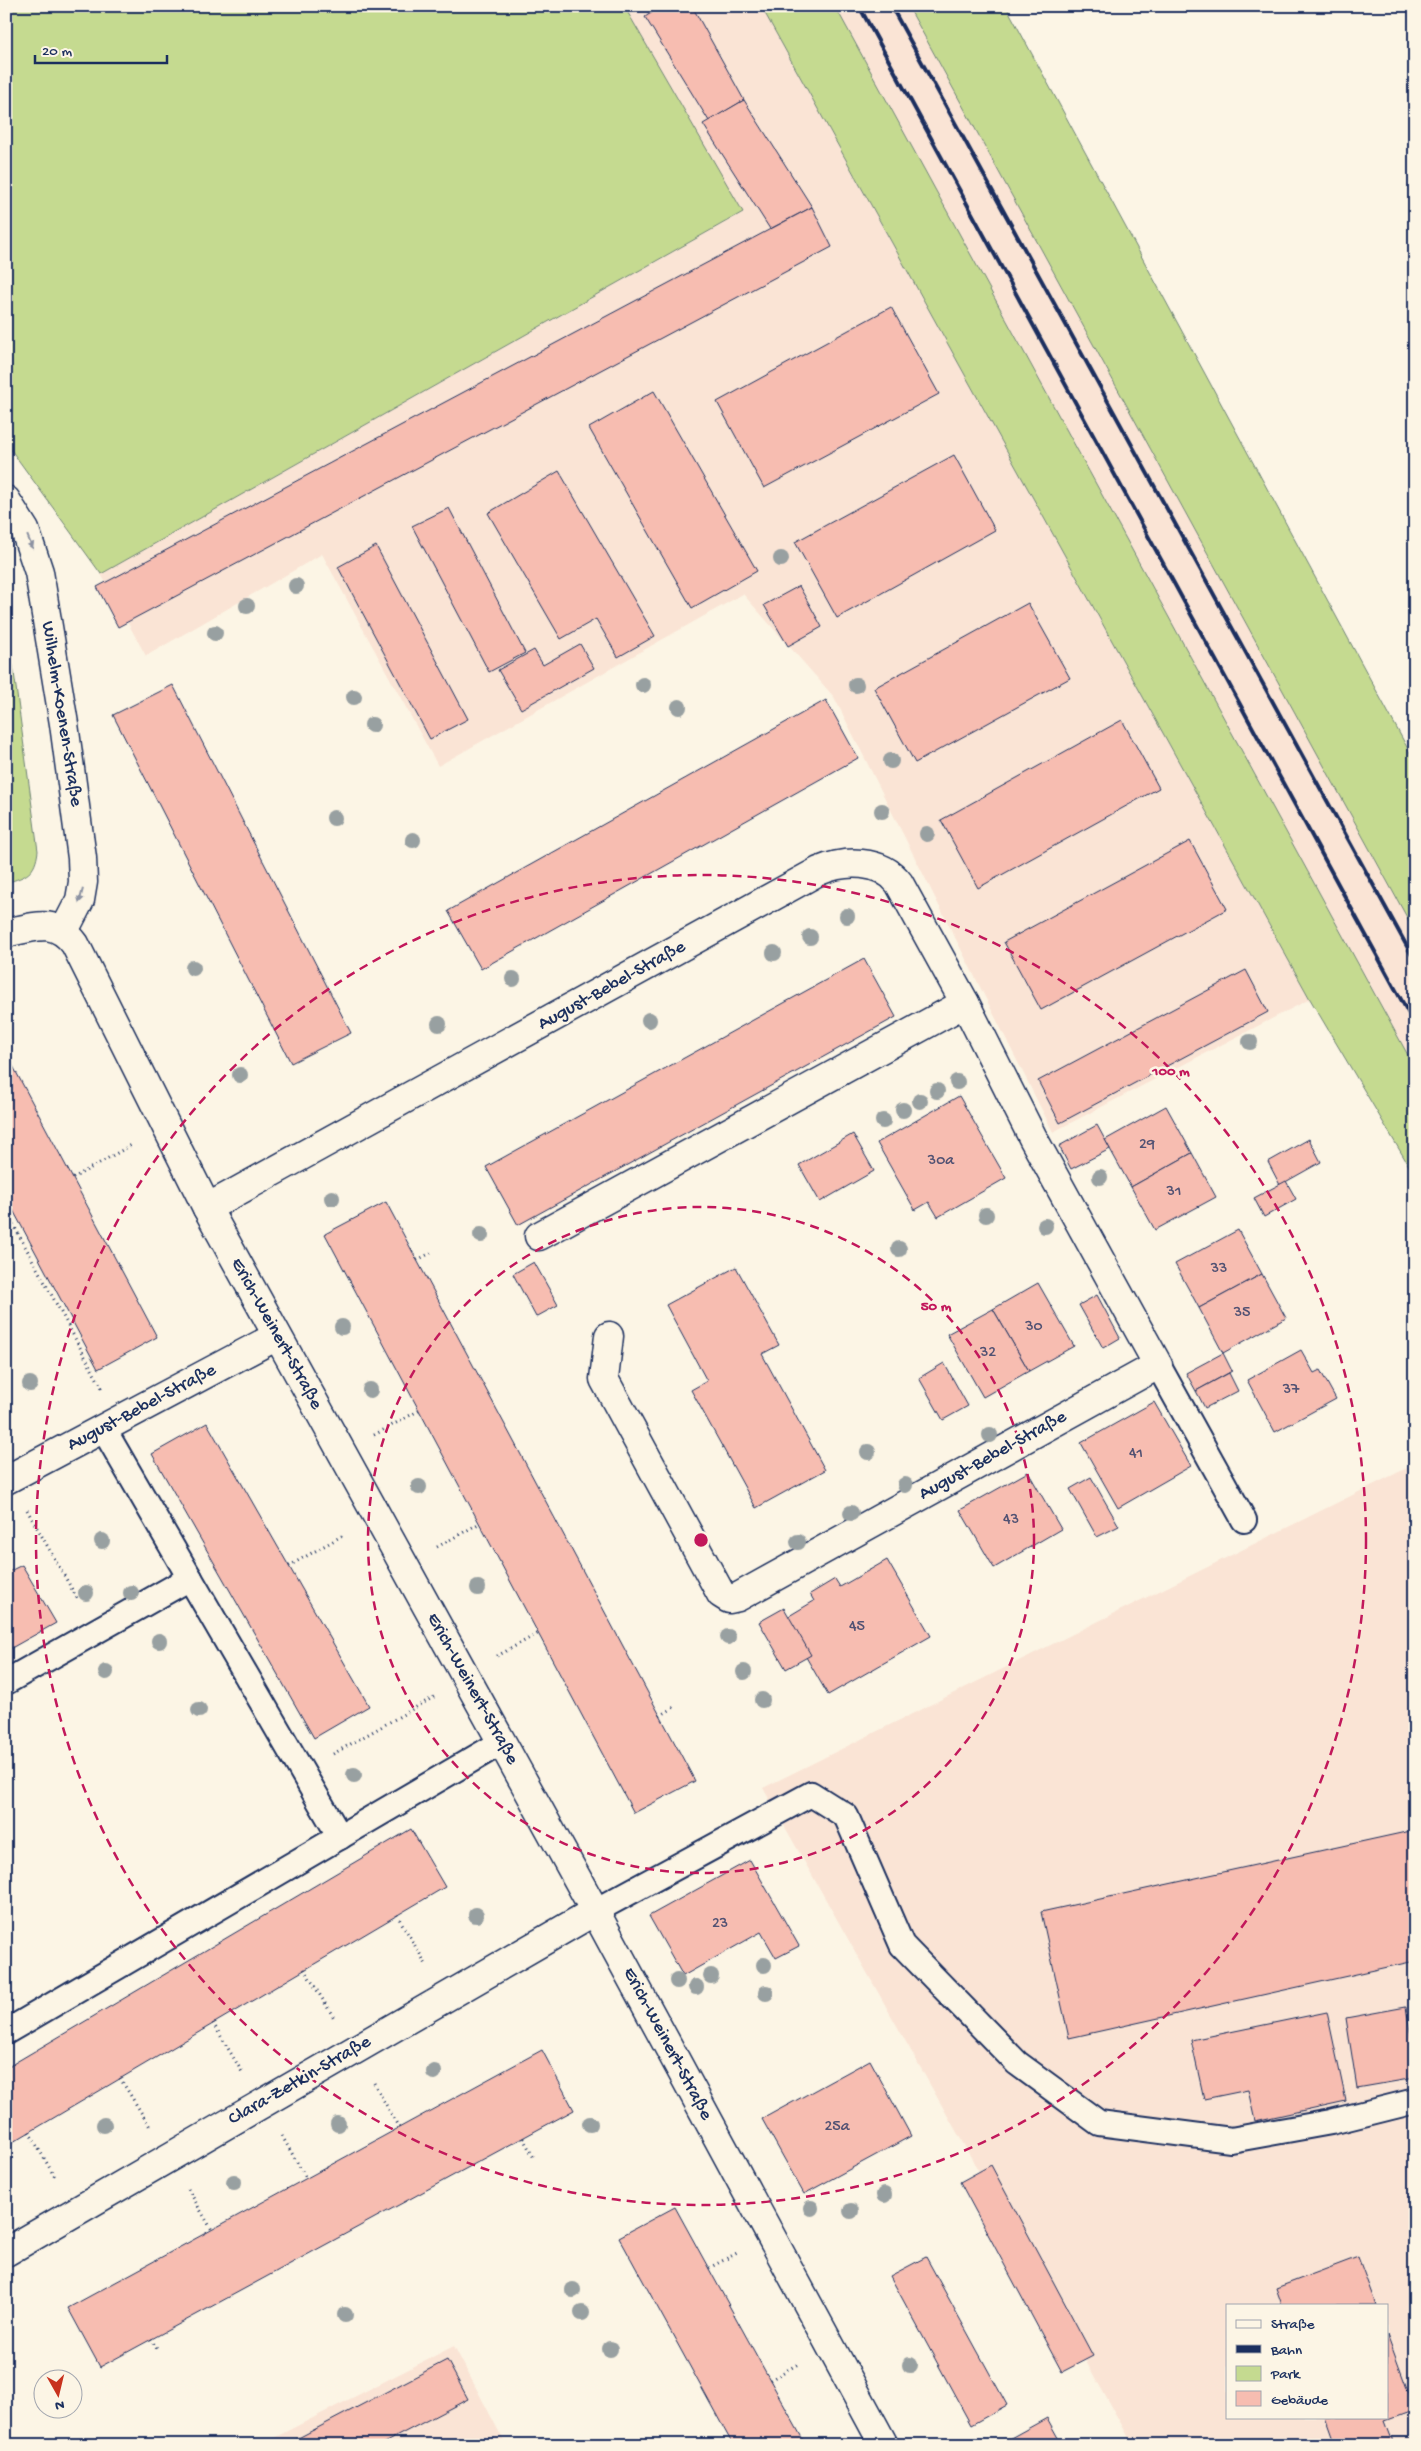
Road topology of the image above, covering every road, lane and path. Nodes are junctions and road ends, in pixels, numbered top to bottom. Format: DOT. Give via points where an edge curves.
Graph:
graph roads {
  1 [pos="6,500"];
  2 [pos="64,931"];
  3 [pos="6,934"];
  4 [pos="965,1003"];
  5 [pos="136,1142"];
  6 [pos="73,1178"];
  7 [pos="207,1208"];
  8 [pos="6,1211"];
  9 [pos="539,1236"];
  10 [pos="431,1253"];
  11 [pos="417,1260"];
  12 [pos="62,1302"];
  13 [pos="57,1305"];
  14 [pos="277,1336"];
  15 [pos="609,1336"];
  16 [pos="1158,1365"];
  17 [pos="420,1410"];
  18 [pos="111,1424"];
  19 [pos="371,1436"];
  20 [pos="6,1480"];
  21 [pos="23,1503"];
  22 [pos="1244,1520"];
  23 [pos="480,1523"];
  24 [pos="349,1531"];
  25 [pos="433,1549"];
  26 [pos="289,1566"];
  27 [pos="190,1578"];
  28 [pos="96,1632"];
  29 [pos="539,1633"];
  30 [pos="493,1658"];
  31 [pos="6,1682"];
  32 [pos="438,1694"];
  33 [pos="676,1706"];
  34 [pos="660,1716"];
  35 [pos="502,1742"];
  36 [pos="302,1772"];
  37 [pos="340,1837"];
  38 [pos="595,1912"];
  39 [pos="397,1915"];
  40 [pos="430,1969"];
  41 [pos="304,1970"];
  42 [pos="337,2022"];
  43 [pos="213,2024"];
  44 [pos="6,2032"];
  45 [pos="244,2076"];
  46 [pos="120,2078"];
  47 [pos="372,2079"];
  48 [pos="1415,2101"];
  49 [pos="399,2128"];
  50 [pos="152,2130"];
  51 [pos="29,2132"];
  52 [pos="280,2132"];
  53 [pos="523,2138"];
  54 [pos="534,2158"];
  55 [pos="306,2178"];
  56 [pos="59,2183"];
  57 [pos="186,2186"];
  58 [pos="212,2230"];
  59 [pos="741,2250"];
  60 [pos="6,2252"];
  61 [pos="709,2268"];
  62 [pos="151,2339"];
  63 [pos="158,2351"];
  64 [pos="803,2362"];
  65 [pos="770,2380"];
  66 [pos="884,2445"];
  1 -- 2 [label="street, Wilhelm-Koenen-Straße, one-way" via="25,530 39,572 82,853 82,893"];
  2 -- 3 [label="street" via="41,926"];
  2 -- 7 [label="street, Erich-Weinert-Straße" via="82,956"];
  4 -- 7 [label="street, August-Bebel-Straße" via="891,874 853,863 829,867"];
  4 -- 9 [label="street"];
  4 -- 16 [label="street, August-Bebel-Straße" via="1033,1138"];
  5 -- 6 [label="path"];
  7 -- 14 [label="street, Erich-Weinert-Straße"];
  8 -- 13 [label="path"];
  10 -- 11 [label="path"];
  12 -- 13 [label="path"];
  13 -- 18 [label="path"];
  14 -- 18 [label="street, August-Bebel-Straße"];
  14 -- 35 [label="street, Erich-Weinert-Straße"];
  15 -- 16 [label="street, August-Bebel-Straße" via="604,1379 721,1594 729,1599"];
  16 -- 22 [label="lane"];
  17 -- 19 [label="path"];
  18 -- 20 [label="street, August-Bebel-Straße"];
  18 -- 27 [label="lane"];
  21 -- 28 [label="path"];
  23 -- 25 [label="path"];
  24 -- 26 [label="path"];
  27 -- 28 [label="lane"];
  27 -- 36 [label="lane"];
  28 -- 31 [label="lane"];
  29 -- 30 [label="path"];
  32 -- 36 [label="path"];
  33 -- 34 [label="path"];
  35 -- 37 [label="lane"];
  35 -- 38 [label="street, Erich-Weinert-Straße"];
  36 -- 37 [label="lane"];
  37 -- 44 [label="lane"];
  38 -- 48 [label="lane" via="810,1794 846,1816 902,1944 1017,2063 1099,2123 1231,2140 1331,2122"];
  38 -- 60 [label="street, Clara-Zetkin-Straße"];
  38 -- 66 [label="street, Erich-Weinert-Straße"];
  39 -- 40 [label="path"];
  41 -- 42 [label="path"];
  43 -- 45 [label="path"];
  46 -- 50 [label="path"];
  47 -- 49 [label="path"];
  51 -- 56 [label="path"];
  52 -- 55 [label="path"];
  53 -- 54 [label="path"];
  57 -- 58 [label="path"];
  59 -- 61 [label="path"];
  62 -- 63 [label="path"];
  64 -- 65 [label="path"];
}
